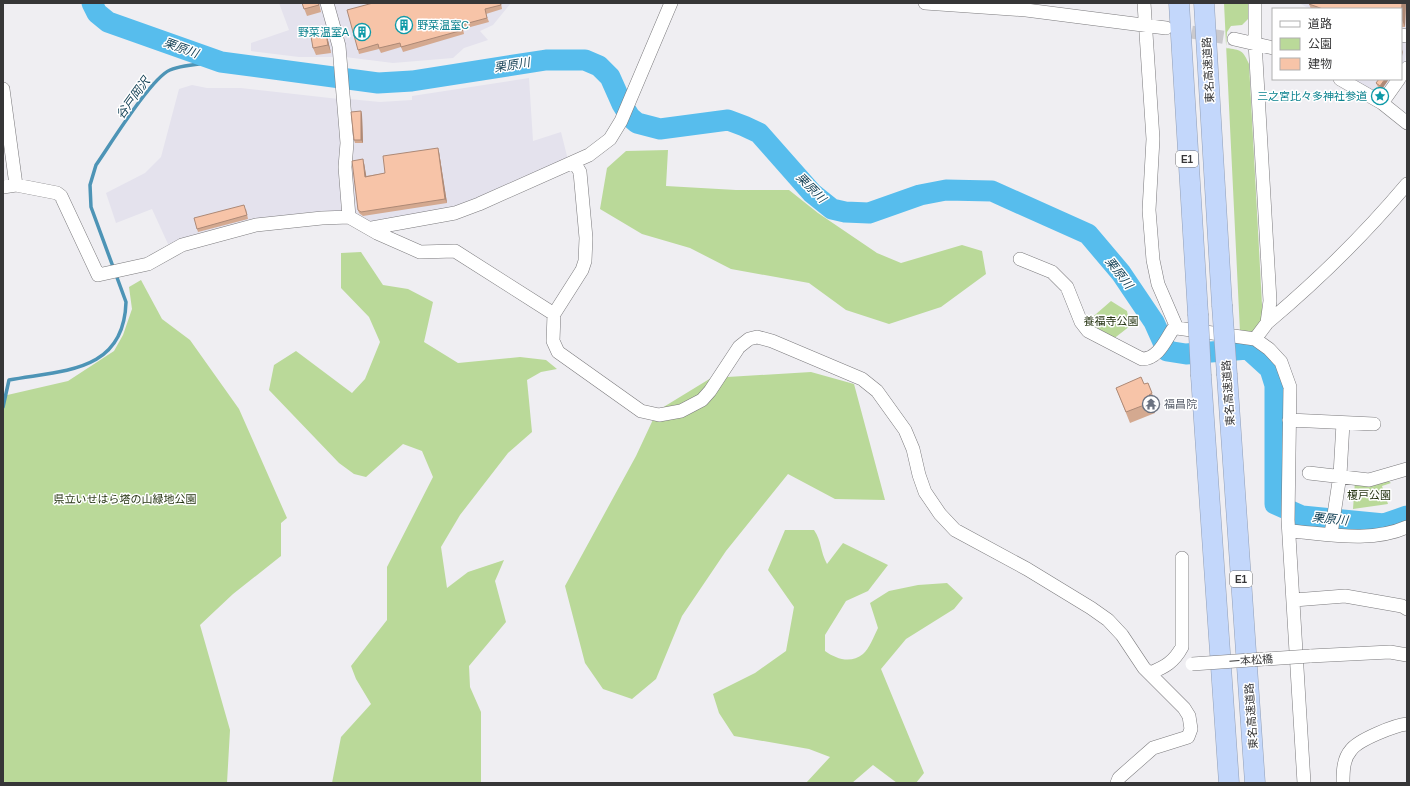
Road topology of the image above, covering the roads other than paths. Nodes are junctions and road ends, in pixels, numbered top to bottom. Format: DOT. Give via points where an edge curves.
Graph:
graph roads {
  1 [pos="327,3"];
  2 [pos="671,3"];
  3 [pos="925,3"];
  4 [pos="1144,3"];
  5 [pos="1179,3"];
  6 [pos="1204,3"];
  7 [pos="1255,3"];
  8 [pos="1008,6"];
  9 [pos="1145,24"];
  10 [pos="1166,28"];
  11 [pos="1234,39"];
  12 [pos="1255,42"];
  13 [pos="1272,48"];
  14 [pos="1342,80"];
  15 [pos="1398,80"];
  16 [pos="3,89"];
  17 [pos="1382,103"];
  18 [pos="1407,124"];
  19 [pos="574,162"];
  20 [pos="1407,184"];
  21 [pos="16,185"];
  22 [pos="3,187"];
  23 [pos="349,217"];
  24 [pos="372,228"];
  25 [pos="1020,259"];
  26 [pos="554,314"];
  27 [pos="1267,323"];
  28 [pos="1175,328"];
  29 [pos="1255,339"];
  30 [pos="1289,420"];
  31 [pos="1342,423"];
  32 [pos="1374,424"];
  33 [pos="1407,469"];
  34 [pos="1309,473"];
  35 [pos="1340,475"];
  36 [pos="1289,525"];
  37 [pos="1407,527"];
  38 [pos="1331,530"];
  39 [pos="1182,558"];
  40 [pos="1294,600"];
  41 [pos="1407,609"];
  42 [pos="1407,655"];
  43 [pos="1167,666"];
  44 [pos="1150,673"];
  45 [pos="1407,724"];
  46 [pos="1117,783"];
  47 [pos="1229,783"];
  48 [pos="1255,783"];
  49 [pos="1304,783"];
  50 [pos="1344,783"];
  1 -- 23 [label="street" via="340,56 347,143 345,167"];
  2 -- 19 [label="street" via="610,139 600,148"];
  3 -- 8 [label="street"];
  4 -- 9 [label="street"];
  5 -- 47 [label="highway, E1, bridge"];
  6 -- 48 [label="highway, 東名高速道路 / E1, bridge"];
  7 -- 12 [label="street"];
  8 -- 9 [label="street"];
  9 -- 10 [label="street"];
  9 -- 28 [label="street" via="1153,139 1149,210 1153,260 1158,284"];
  11 -- 12 [label="street"];
  12 -- 13 [label="street"];
  12 -- 27 [label="street" via="1270,301"];
  14 -- 17 [label="street"];
  15 -- 17 [label="street"];
  16 -- 21 [label="street"];
  17 -- 18 [label="street"];
  19 -- 24 [label="street" via="455,213"];
  19 -- 26 [label="street" via="580,172 586,238 585,261"];
  20 -- 27 [label="street" via="1305,291"];
  21 -- 22 [label="street"];
  21 -- 23 [label="street" via="61,196 98,275 148,264 182,245 256,225"];
  23 -- 24 [label="street"];
  24 -- 26 [label="street" via="377,233 420,252 456,251"];
  25 -- 28 [label="street" via="1052,272 1067,287 1081,322 1088,331 1142,360 1158,352"];
  26 -- 44 [label="street" via="553,341 558,352 641,411 651,414 675,413 702,400 740,347 749,339 757,337 862,379 882,396 905,430 913,449 919,476 940,514 956,530 1028,568 1097,612 1122,635"];
  27 -- 29 [label="street"];
  28 -- 29 [label="street"];
  29 -- 30 [label="street" via="1270,349 1286,373 1290,387"];
  30 -- 31 [label="street"];
  30 -- 36 [label="street"];
  31 -- 32 [label="street"];
  31 -- 35 [label="street"];
  33 -- 35 [label="street" via="1369,480"];
  34 -- 35 [label="street"];
  35 -- 38 [label="street"];
  36 -- 38 [label="street"];
  36 -- 40 [label="street"];
  37 -- 38 [label="street" via="1395,532 1370,536"];
  39 -- 43 [label="street" via="1182,648"];
  40 -- 41 [label="street" via="1345,596"];
  40 -- 49 [label="street"];
  42 -- 43 [label="street, 一本松橋, bridge" via="1390,652"];
  43 -- 44 [label="street"];
  44 -- 46 [label="street" via="1184,708 1189,716 1191,729 1188,737 1154,748 1119,778"];
  45 -- 50 [label="street" via="1386,728 1351,749 1343,768"];
}
